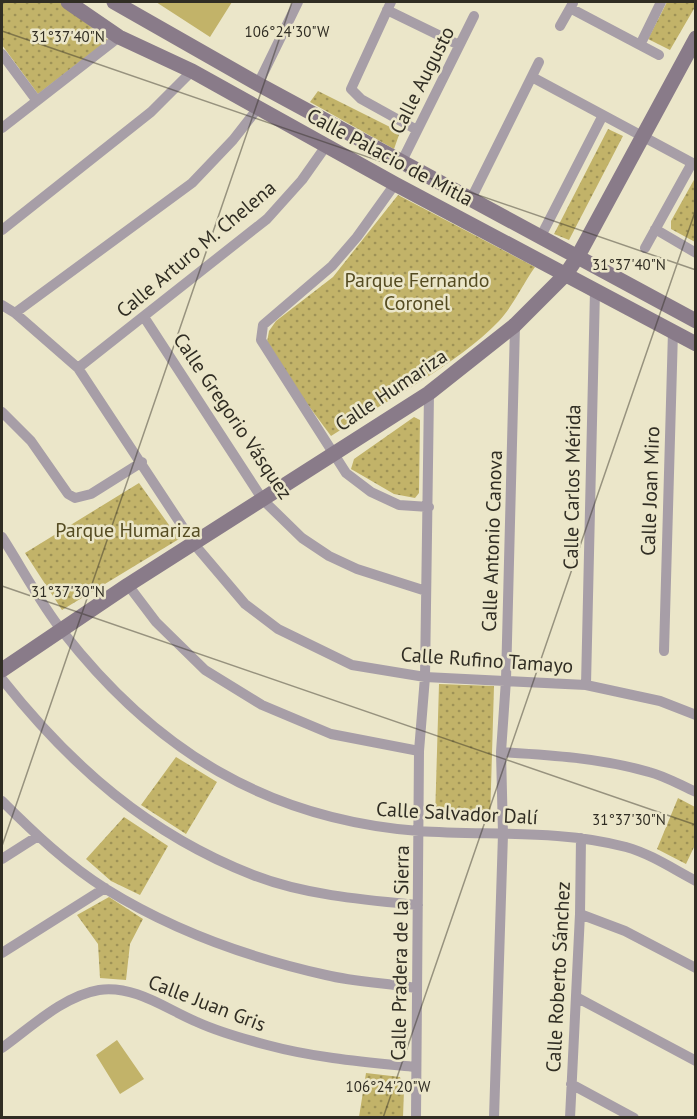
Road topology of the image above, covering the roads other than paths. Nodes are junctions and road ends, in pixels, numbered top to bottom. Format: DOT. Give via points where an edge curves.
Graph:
graph roads {
  1 [pos="68,2"];
  2 [pos="114,2"];
  3 [pos="298,2"];
  4 [pos="661,2"];
  5 [pos="572,5"];
  6 [pos="389,6"];
  7 [pos="474,16"];
  8 [pos="560,26"];
  9 [pos="119,37"];
  10 [pos="696,38"];
  11 [pos="459,45"];
  12 [pos="640,45"];
  13 [pos="2,54"];
  14 [pos="659,55"];
  15 [pos="539,62"];
  16 [pos="192,71"];
  17 [pos="532,77"];
  18 [pos="258,84"];
  19 [pos="37,100"];
  20 [pos="258,108"];
  21 [pos="603,115"];
  22 [pos="2,128"];
  23 [pos="417,130"];
  24 [pos="643,135"];
  25 [pos="326,146"];
  26 [pos="402,161"];
  27 [pos="694,164"];
  28 [pos="395,184"];
  29 [pos="471,199"];
  30 [pos="655,229"];
  31 [pos="2,230"];
  32 [pos="541,236"];
  33 [pos="645,248"];
  34 [pos="696,253"];
  35 [pos="578,256"];
  36 [pos="566,274"];
  37 [pos="595,290"];
  38 [pos="2,305"];
  39 [pos="15,313"];
  40 [pos="144,317"];
  41 [pos="696,321"];
  42 [pos="516,325"];
  43 [pos="673,331"];
  44 [pos="696,344"];
  45 [pos="78,368"];
  46 [pos="429,393"];
  47 [pos="2,412"];
  48 [pos="332,455"];
  49 [pos="142,462"];
  50 [pos="263,500"];
  51 [pos="429,507"];
  52 [pos="2,537"];
  53 [pos="194,544"];
  54 [pos="128,585"];
  55 [pos="426,591"];
  56 [pos="62,631"];
  57 [pos="664,651"];
  58 [pos="2,670"];
  59 [pos="425,677"];
  60 [pos="2,680"];
  61 [pos="506,680"];
  62 [pos="586,685"];
  63 [pos="696,715"];
  64 [pos="419,751"];
  65 [pos="501,752"];
  66 [pos="696,792"];
  67 [pos="2,801"];
  68 [pos="420,831"];
  69 [pos="503,834"];
  70 [pos="38,836"];
  71 [pos="581,838"];
  72 [pos="2,860"];
  73 [pos="696,881"];
  74 [pos="105,888"];
  75 [pos="418,905"];
  76 [pos="580,914"];
  77 [pos="2,953"];
  78 [pos="696,968"];
  79 [pos="416,988"];
  80 [pos="576,997"];
  81 [pos="2,1048"];
  82 [pos="696,1061"];
  83 [pos="415,1067"];
  84 [pos="571,1084"];
  85 [pos="416,1118"];
  86 [pos="494,1118"];
  87 [pos="570,1118"];
  88 [pos="634,1118"];
  1 -- 9 [label="main road, Calle Palacio de Mitla"];
  2 -- 18 [label="main road, Calle Palacio de Mitla"];
  3 -- 18 [label="street"];
  4 -- 12 [label="street"];
  5 -- 8 [label="street"];
  5 -- 12 [label="street"];
  6 -- 11 [label="street"];
  6 -- 23 [label="street" via="351,82 354,94"];
  7 -- 11 [label="street, Calle Augusto"];
  9 -- 16 [label="main road, Calle Palacio de Mitla"];
  9 -- 19 [label="street"];
  10 -- 24 [label="main road, Calle Humariza"];
  11 -- 23 [label="street, Calle Augusto"];
  12 -- 14 [label="street"];
  13 -- 19 [label="street"];
  15 -- 17 [label="street"];
  16 -- 20 [label="main road, Calle Palacio de Mitla"];
  16 -- 31 [label="street" via="151,112"];
  17 -- 21 [label="street"];
  17 -- 29 [label="street"];
  18 -- 26 [label="main road, Calle Palacio de Mitla"];
  19 -- 22 [label="street"];
  20 -- 25 [label="main road, Calle Palacio de Mitla"];
  20 -- 39 [label="street" via="192,183"];
  21 -- 24 [label="street"];
  21 -- 32 [label="street"];
  23 -- 26 [label="street, Calle Augusto"];
  24 -- 27 [label="street"];
  24 -- 35 [label="main road, Calle Humariza"];
  25 -- 28 [label="main road, Calle Palacio de Mitla"];
  25 -- 40 [label="street, Calle Arturo M. Chelena" via="267,219"];
  26 -- 29 [label="main road, Calle Palacio de Mitla"];
  27 -- 30 [label="street"];
  28 -- 36 [label="main road, Calle Palacio de Mitla"];
  28 -- 48 [label="street" via="332,266 261,330 261,340"];
  29 -- 32 [label="main road, Calle Palacio de Mitla"];
  30 -- 33 [label="street"];
  30 -- 34 [label="street"];
  32 -- 35 [label="main road, Calle Palacio de Mitla"];
  35 -- 36 [label="main road, Calle Humariza"];
  35 -- 41 [label="main road, Calle Palacio de Mitla"];
  36 -- 37 [label="main road, Calle Palacio de Mitla"];
  36 -- 42 [label="main road, Calle Humariza"];
  37 -- 43 [label="main road, Calle Palacio de Mitla"];
  37 -- 62 [label="street, Calle Carlos Mérida"];
  38 -- 39 [label="street, Calle Rufino Tamayo"];
  39 -- 45 [label="street, Calle Rufino Tamayo"];
  40 -- 45 [label="street, Calle Arturo M. Chelena"];
  40 -- 50 [label="street, Calle Gregorio Vásquez"];
  42 -- 46 [label="main road, Calle Humariza"];
  42 -- 61 [label="street, Calle Antonio Canova"];
  43 -- 44 [label="main road, Calle Palacio de Mitla"];
  43 -- 57 [label="street, Calle Joan Miro"];
  45 -- 49 [label="street, Calle Rufino Tamayo"];
  46 -- 48 [label="main road, Calle Humariza"];
  46 -- 51 [label="street, Calle Pradera de la Sierra"];
  47 -- 49 [label="street" via="31,441 68,494 75,498 92,494"];
  48 -- 50 [label="main road, Calle Humariza"];
  48 -- 51 [label="street" via="346,473 371,492 399,505"];
  49 -- 53 [label="street, Calle Rufino Tamayo"];
  50 -- 53 [label="main road, Calle Humariza"];
  50 -- 55 [label="street, Calle Gregorio Vásquez" via="302,538 329,556"];
  51 -- 55 [label="street, Calle Pradera de la Sierra"];
  52 -- 56 [label="street, Calle Salvador Dalí"];
  53 -- 54 [label="main road, Calle Humariza"];
  53 -- 59 [label="street, Calle Rufino Tamayo" via="244,604 278,629 352,665"];
  54 -- 56 [label="main road, Calle Humariza"];
  54 -- 64 [label="street" via="156,622 205,670 262,705 331,734"];
  55 -- 59 [label="street, Calle Pradera de la Sierra"];
  56 -- 58 [label="main road, Calle Humariza"];
  56 -- 68 [label="street, Calle Salvador Dalí" via="109,685 175,746 230,780 288,804 367,826"];
  59 -- 61 [label="street, Calle Rufino Tamayo"];
  59 -- 64 [label="street, Calle Pradera de la Sierra"];
  60 -- 75 [label="street" via="40,728 85,771 165,831 255,876 344,898"];
  61 -- 62 [label="street, Calle Rufino Tamayo"];
  61 -- 65 [label="street, Calle Antonio Canova"];
  62 -- 63 [label="street, Calle Rufino Tamayo" via="660,701"];
  64 -- 68 [label="street, Calle Pradera de la Sierra"];
  65 -- 66 [label="street" via="612,763 651,772"];
  65 -- 69 [label="street, Calle Antonio Canova"];
  67 -- 70 [label="street"];
  68 -- 69 [label="street, Calle Salvador Dalí"];
  68 -- 75 [label="street, Calle Pradera de la Sierra"];
  69 -- 71 [label="street, Calle Salvador Dalí"];
  69 -- 86 [label="street, Calle Antonio Canova"];
  70 -- 72 [label="street"];
  70 -- 74 [label="street"];
  71 -- 73 [label="street, Calle Salvador Dalí" via="628,848"];
  71 -- 76 [label="street, Calle Roberto Sánchez"];
  74 -- 77 [label="street"];
  74 -- 79 [label="street" via="176,926 243,951 327,975"];
  75 -- 79 [label="street, Calle Pradera de la Sierra"];
  76 -- 78 [label="street" via="625,931"];
  76 -- 80 [label="street, Calle Roberto Sánchez"];
  79 -- 83 [label="street, Calle Pradera de la Sierra"];
  80 -- 82 [label="street"];
  80 -- 84 [label="street, Calle Roberto Sánchez"];
  81 -- 83 [label="street, Calle Juan Gris" via="69,1001 98,990 119,990 266,1045 317,1056"];
  83 -- 85 [label="street, Calle Pradera de la Sierra"];
  84 -- 87 [label="street, Calle Roberto Sánchez"];
  84 -- 88 [label="street"];
}
